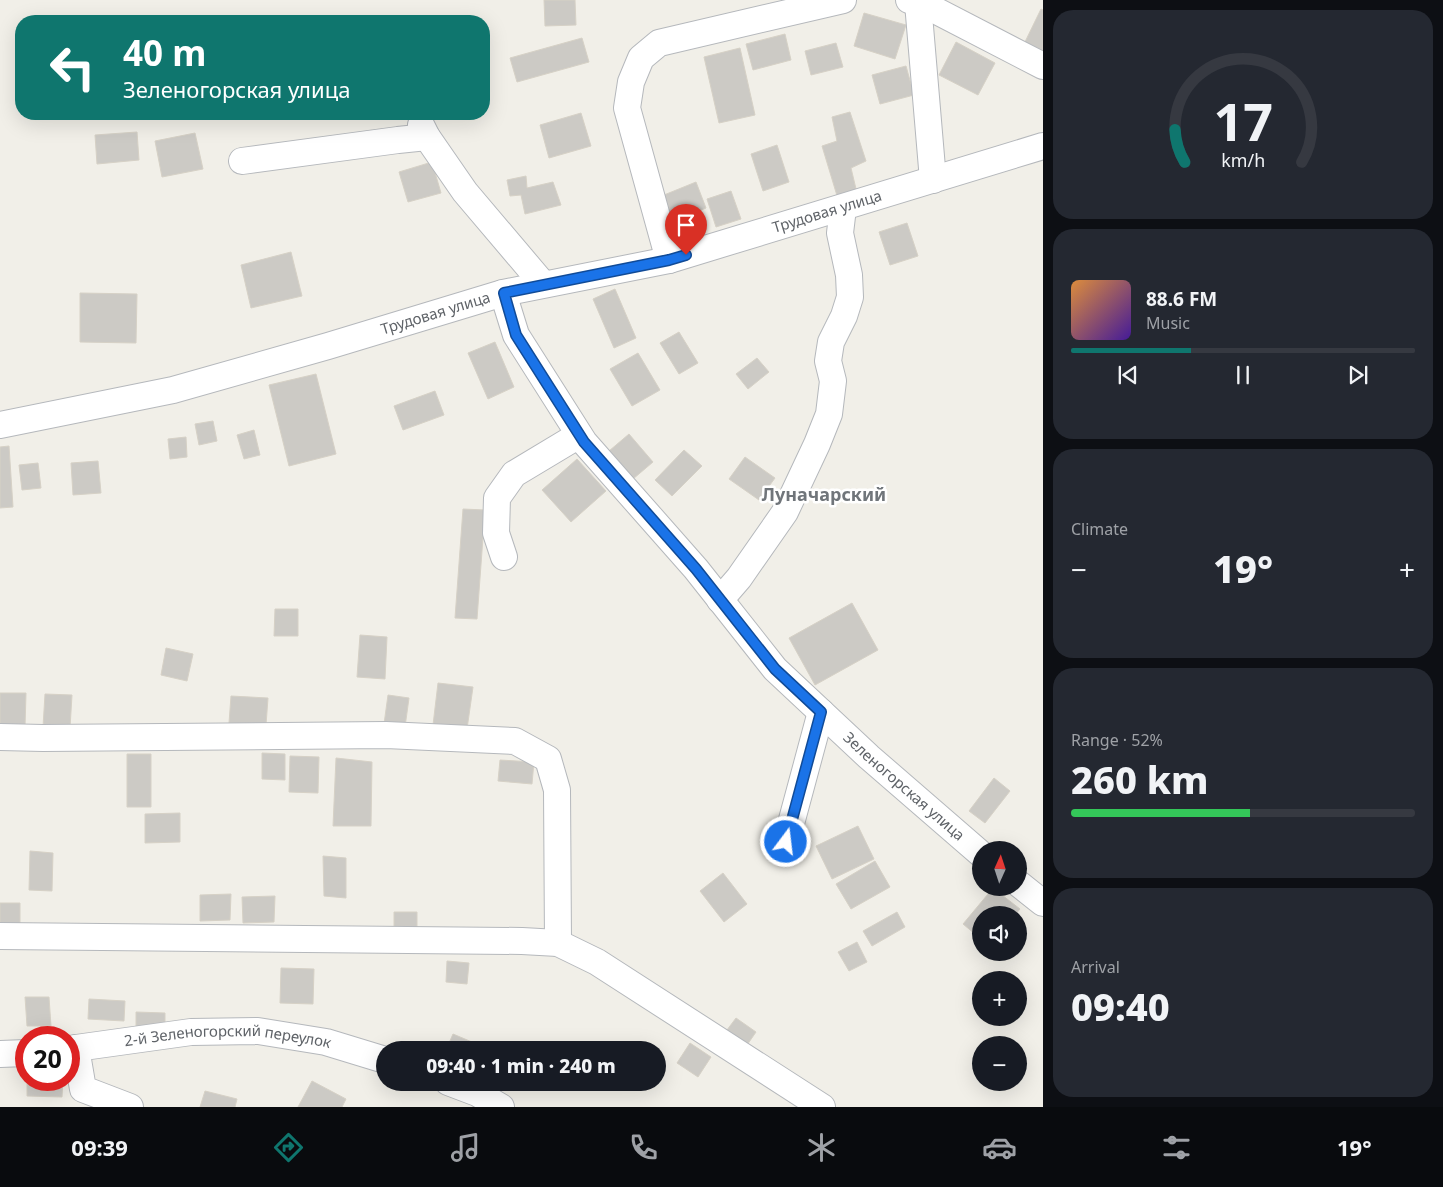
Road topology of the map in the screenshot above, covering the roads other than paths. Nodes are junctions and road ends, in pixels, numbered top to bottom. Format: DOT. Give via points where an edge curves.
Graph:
graph roads {
  1 [pos="844,0"];
  2 [pos="914,2"];
  3 [pos="1043,66"];
  4 [pos="1043,146"];
  5 [pos="242,161"];
  6 [pos="933,180"];
  7 [pos="843,208"];
  8 [pos="669,260"];
  9 [pos="543,284"];
  10 [pos="504,293"];
  11 [pos="0,425"];
  12 [pos="579,435"];
  13 [pos="504,557"];
  14 [pos="720,600"];
  15 [pos="821,712"];
  16 [pos="0,737"];
  17 [pos="786,842"];
  18 [pos="972,846"];
  19 [pos="1028,891"];
  20 [pos="1043,903"];
  21 [pos="0,936"];
  22 [pos="558,943"];
  23 [pos="80,1047"];
  24 [pos="15,1053"];
  25 [pos="0,1054"];
  26 [pos="376,1057"];
  27 [pos="80,1078"];
  28 [pos="470,1091"];
  29 [pos="130,1107"];
  30 [pos="501,1107"];
  31 [pos="822,1107"];
  1 -- 8 [label="street" via="659,43 641,58 631,82 627,108"];
  2 -- 3 [label="street"];
  2 -- 6 [label="street"];
  4 -- 6 [label="street, Трудовая улица"];
  5 -- 9 [label="street" via="424,131 465,192"];
  6 -- 7 [label="street, Трудовая улица"];
  7 -- 8 [label="street, Трудовая улица"];
  7 -- 14 [label="street" via="840,233 850,297 831,342 828,361 833,381 829,414 785,512"];
  8 -- 9 [label="street, Трудовая улица"];
  9 -- 10 [label="street, Трудовая улица"];
  10 -- 11 [label="street, Трудовая улица" via="173,390"];
  10 -- 12 [label="street, Зеленогорская улица" via="516,335"];
  12 -- 13 [label="street" via="514,474 498,498 496,533"];
  12 -- 14 [label="street, Зеленогорская улица"];
  14 -- 15 [label="street, Зеленогорская улица" via="775,669"];
  15 -- 17 [label="street"];
  15 -- 18 [label="street, Зеленогорская улица"];
  16 -- 22 [label="street" via="386,735 515,741 548,759 557,790"];
  19 -- 20 [label="street"];
  21 -- 22 [label="street"];
  22 -- 31 [label="street" via="597,962"];
  23 -- 26 [label="street, 2-й Зеленогорский переулок" via="191,1032 258,1031 326,1042"];
  24 -- 25 [label="street"];
  27 -- 29 [label="street" via="83,1089"];
  28 -- 30 [label="street"];
}
